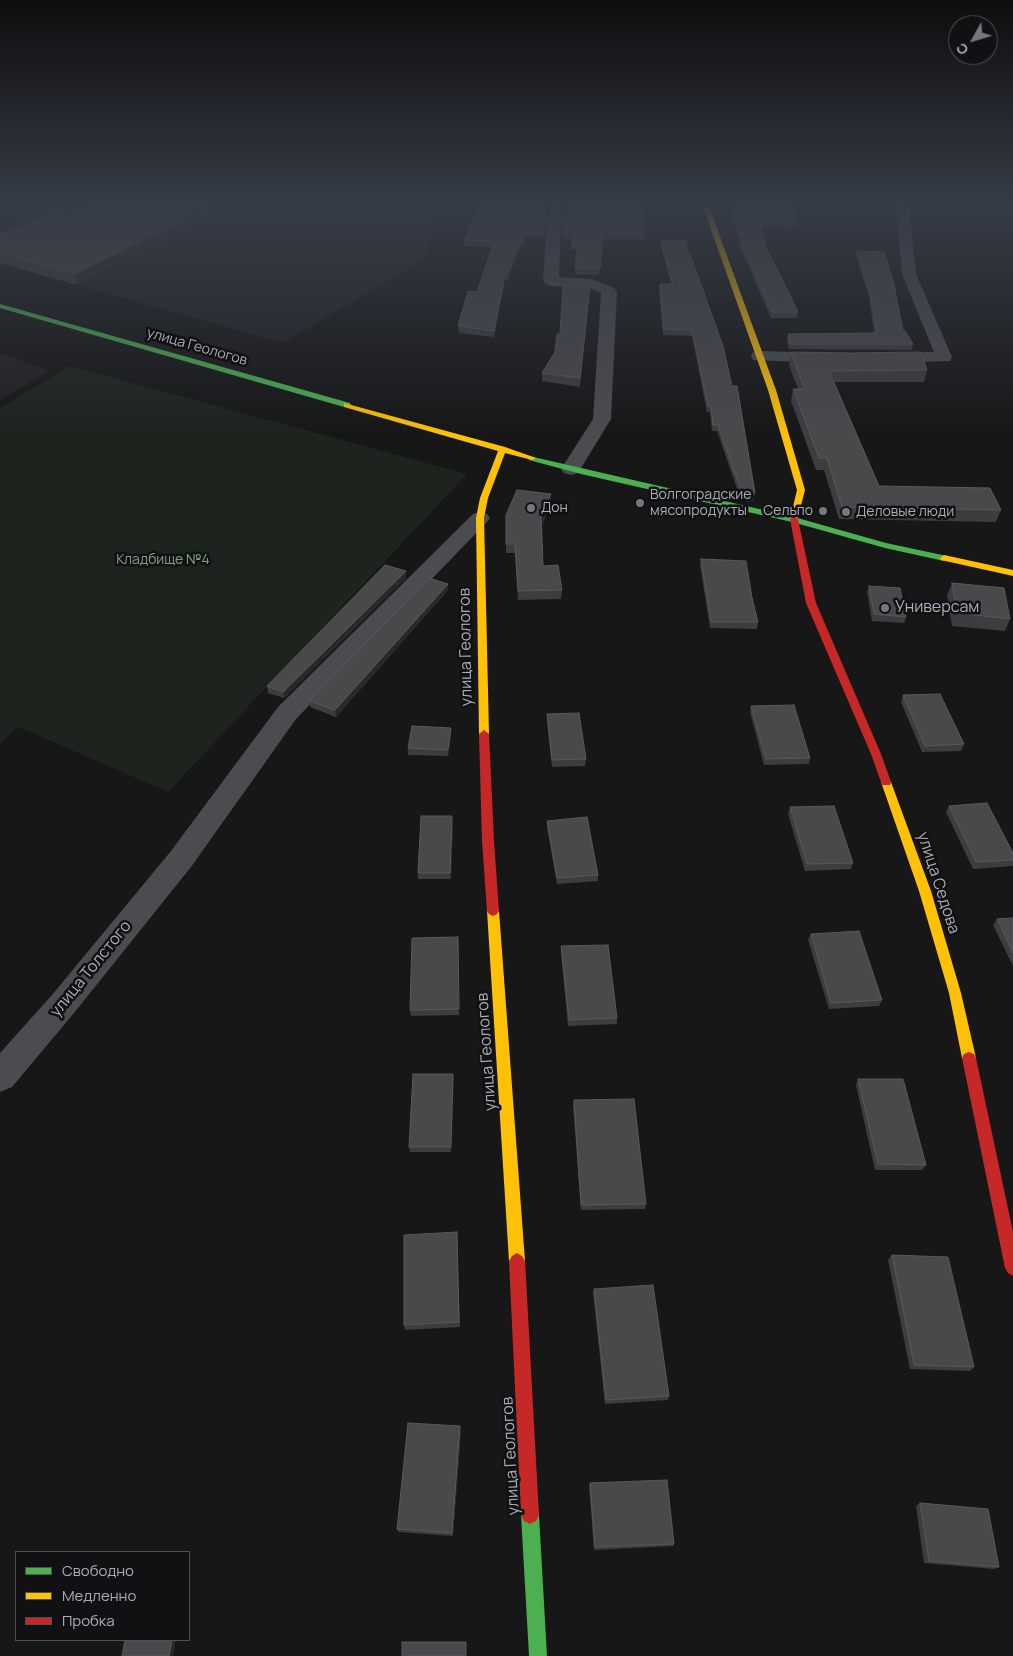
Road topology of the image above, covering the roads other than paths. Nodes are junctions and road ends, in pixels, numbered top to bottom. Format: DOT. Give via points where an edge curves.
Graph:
graph roads {
  1 [pos="555,281"];
  2 [pos="732,281"];
  3 [pos="911,281"];
  4 [pos="0,306"];
  5 [pos="759,356"];
  6 [pos="846,358"];
  7 [pos="874,358"];
  8 [pos="502,448"];
  9 [pos="571,469"];
  10 [pos="480,518"];
  11 [pos="794,520"];
  12 [pos="1013,572"];
  13 [pos="0,1077"];
  14 [pos="1013,1268"];
  15 [pos="538,1656"];
  1 -- 9 [label="street" via="592,284 609,291 602,419"];
  2 -- 5 [label="street"];
  3 -- 7 [label="street" via="944,357"];
  4 -- 8 [label="street, улица Геологов"];
  5 -- 6 [label="street"];
  5 -- 11 [label="street" via="801,490"];
  8 -- 9 [label="street, улица Геологов"];
  8 -- 10 [label="street, улица Геологов"];
  9 -- 11 [label="street, улица Геологов"];
  10 -- 13 [label="street, улица Толстого" via="287,713 181,859"];
  10 -- 15 [label="street, улица Геологов" via="488,841 513,1190"];
  11 -- 12 [label="street, улица Геологов" via="885,545"];
  11 -- 14 [label="street, улица Седова" via="811,603 876,754 925,891 955,993"];
}
